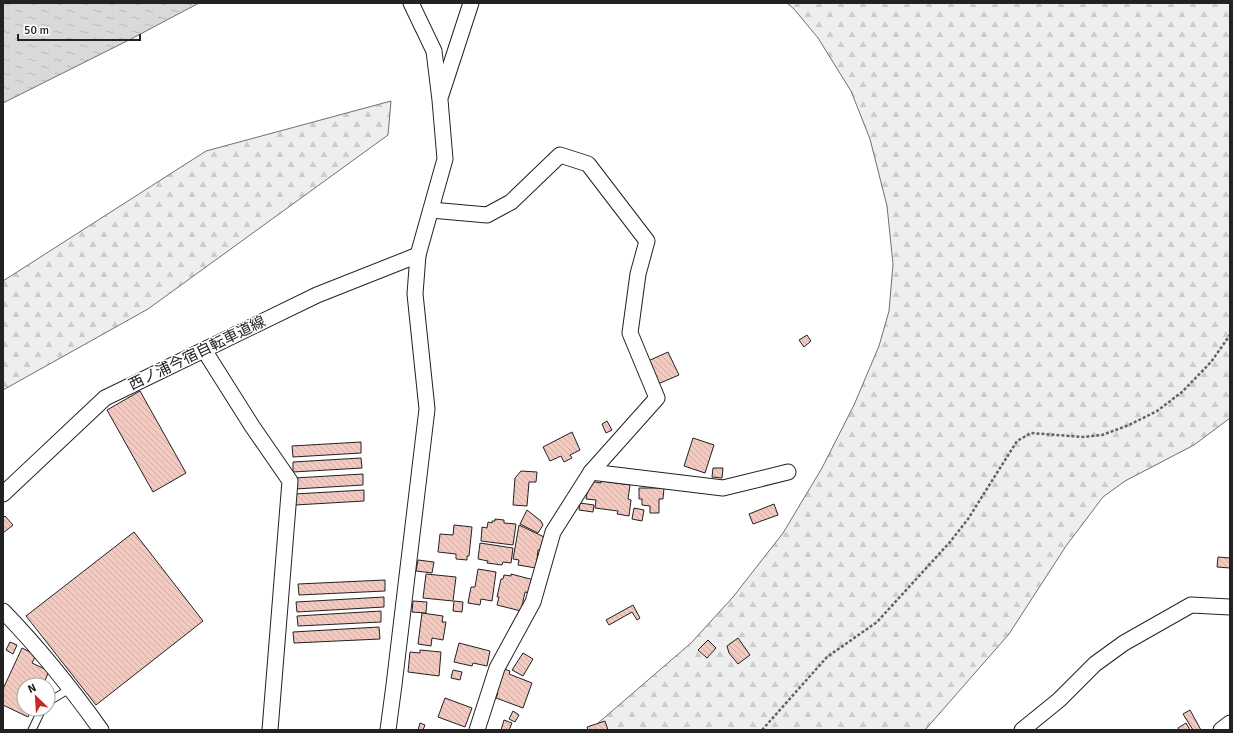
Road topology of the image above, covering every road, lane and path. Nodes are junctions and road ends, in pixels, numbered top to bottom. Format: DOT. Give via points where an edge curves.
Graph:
graph roads {
  1 [pos="411,3"];
  2 [pos="471,3"];
  3 [pos="440,100"];
  4 [pos="431,210"];
  5 [pos="418,254"];
  6 [pos="1230,335"];
  7 [pos="204,350"];
  8 [pos="591,472"];
  9 [pos="788,472"];
  10 [pos="3,494"];
  11 [pos="1230,607"];
  12 [pos="3,611"];
  13 [pos="71,688"];
  14 [pos="56,697"];
  15 [pos="38,717"];
  16 [pos="1230,723"];
  17 [pos="32,730"];
  18 [pos="101,730"];
  19 [pos="270,730"];
  20 [pos="388,730"];
  21 [pos="477,730"];
  22 [pos="762,730"];
  23 [pos="1022,730"];
  24 [pos="1221,730"];
  1 -- 3 [label="street" via="434,52"];
  2 -- 3 [label="street"];
  3 -- 4 [label="street" via="445,159"];
  4 -- 5 [label="street"];
  4 -- 8 [label="street" via="487,214 511,202 560,155 588,164 647,241 638,274 630,333 657,398"];
  5 -- 7 [label="street, 西ノ浦今宿自転車道線" via="316,295"];
  5 -- 20 [label="street" via="415,294 427,409"];
  6 -- 22 [label="path" via="1211,362 1182,392 1157,411 1102,435 1083,437 1031,433 1017,442 968,519 950,542 877,622 827,657"];
  7 -- 10 [label="street, 西ノ浦今宿自転車道線" via="105,398"];
  7 -- 19 [label="street" via="290,481"];
  8 -- 9 [label="street" via="723,488"];
  8 -- 21 [label="street" via="553,532 533,602 497,668"];
  11 -- 23 [label="street" via="1191,606 1124,642 1095,664 1059,700"];
  12 -- 13 [label="street"];
  13 -- 14 [label="lane"];
  13 -- 18 [label="street"];
  15 -- 17 [label="lane"];
  16 -- 24 [label="street"];
}
